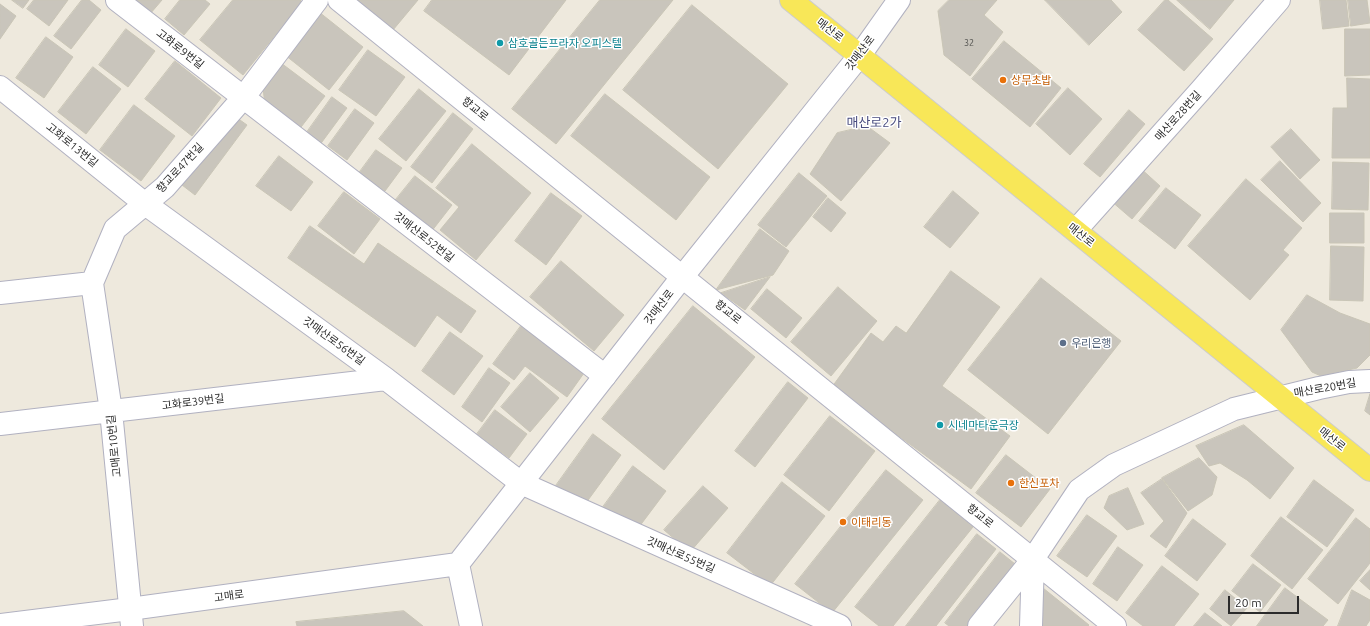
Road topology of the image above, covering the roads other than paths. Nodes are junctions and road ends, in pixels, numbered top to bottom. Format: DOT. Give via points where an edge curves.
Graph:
graph roads {
  1 [pos="117,0"];
  2 [pos="317,0"];
  3 [pos="339,0"];
  4 [pos="791,0"];
  5 [pos="899,0"];
  6 [pos="1279,0"];
  7 [pos="860,55"];
  8 [pos="0,87"];
  9 [pos="243,98"];
  10 [pos="144,203"];
  11 [pos="1076,230"];
  12 [pos="683,276"];
  13 [pos="92,283"];
  14 [pos="0,293"];
  15 [pos="1370,364"];
  16 [pos="605,376"];
  17 [pos="386,379"];
  18 [pos="1360,382"];
  19 [pos="1280,397"];
  20 [pos="111,411"];
  21 [pos="0,424"];
  22 [pos="1370,470"];
  23 [pos="521,483"];
  24 [pos="1032,559"];
  25 [pos="458,564"];
  26 [pos="131,618"];
  27 [pos="0,625"];
  28 [pos="471,626"];
  29 [pos="840,626"];
  30 [pos="979,626"];
  31 [pos="1031,626"];
  32 [pos="1115,626"];
  1 -- 9 [label="street, 고화로9번길"];
  2 -- 9 [label="street, 향교로47번길"];
  3 -- 12 [label="street, 향교로"];
  4 -- 7 [label="main road, 매산로"];
  5 -- 7 [label="street, 갓매산로"];
  6 -- 11 [label="street, 매산로28번길"];
  7 -- 11 [label="main road, 매산로"];
  7 -- 12 [label="street, 갓매산로"];
  8 -- 10 [label="street, 고화로13번길"];
  9 -- 10 [label="street, 향교로47번길" via="165,187"];
  9 -- 16 [label="street, 갓매산로52번길"];
  10 -- 13 [label="street, 향교로47번길" via="115,229"];
  10 -- 17 [label="street, 갓매산로56번길"];
  11 -- 19 [label="main road, 매산로"];
  12 -- 16 [label="street, 갓매산로"];
  12 -- 24 [label="street, 향교로"];
  13 -- 14 [label="street"];
  13 -- 20 [label="street, 고매로10번길"];
  15 -- 18 [label="street"];
  16 -- 23 [label="street, 갓매산로"];
  17 -- 20 [label="street, 고화로39번길"];
  17 -- 23 [label="street, 갓매산로56번길"];
  18 -- 19 [label="street, 매산로20번길"];
  19 -- 22 [label="main road, 매산로"];
  19 -- 24 [label="street, 매산로20번길" via="1234,409 1114,465 1080,490"];
  20 -- 21 [label="street, 고화로39번길"];
  20 -- 26 [label="street, 고매로10번길"];
  23 -- 25 [label="street, 갓매산로"];
  23 -- 29 [label="street, 갓매산로55번길"];
  24 -- 30 [label="street"];
  24 -- 31 [label="street"];
  24 -- 32 [label="street, 향교로"];
  25 -- 26 [label="street, 고매로"];
  25 -- 28 [label="street"];
  26 -- 27 [label="street, 고매로"];
}
